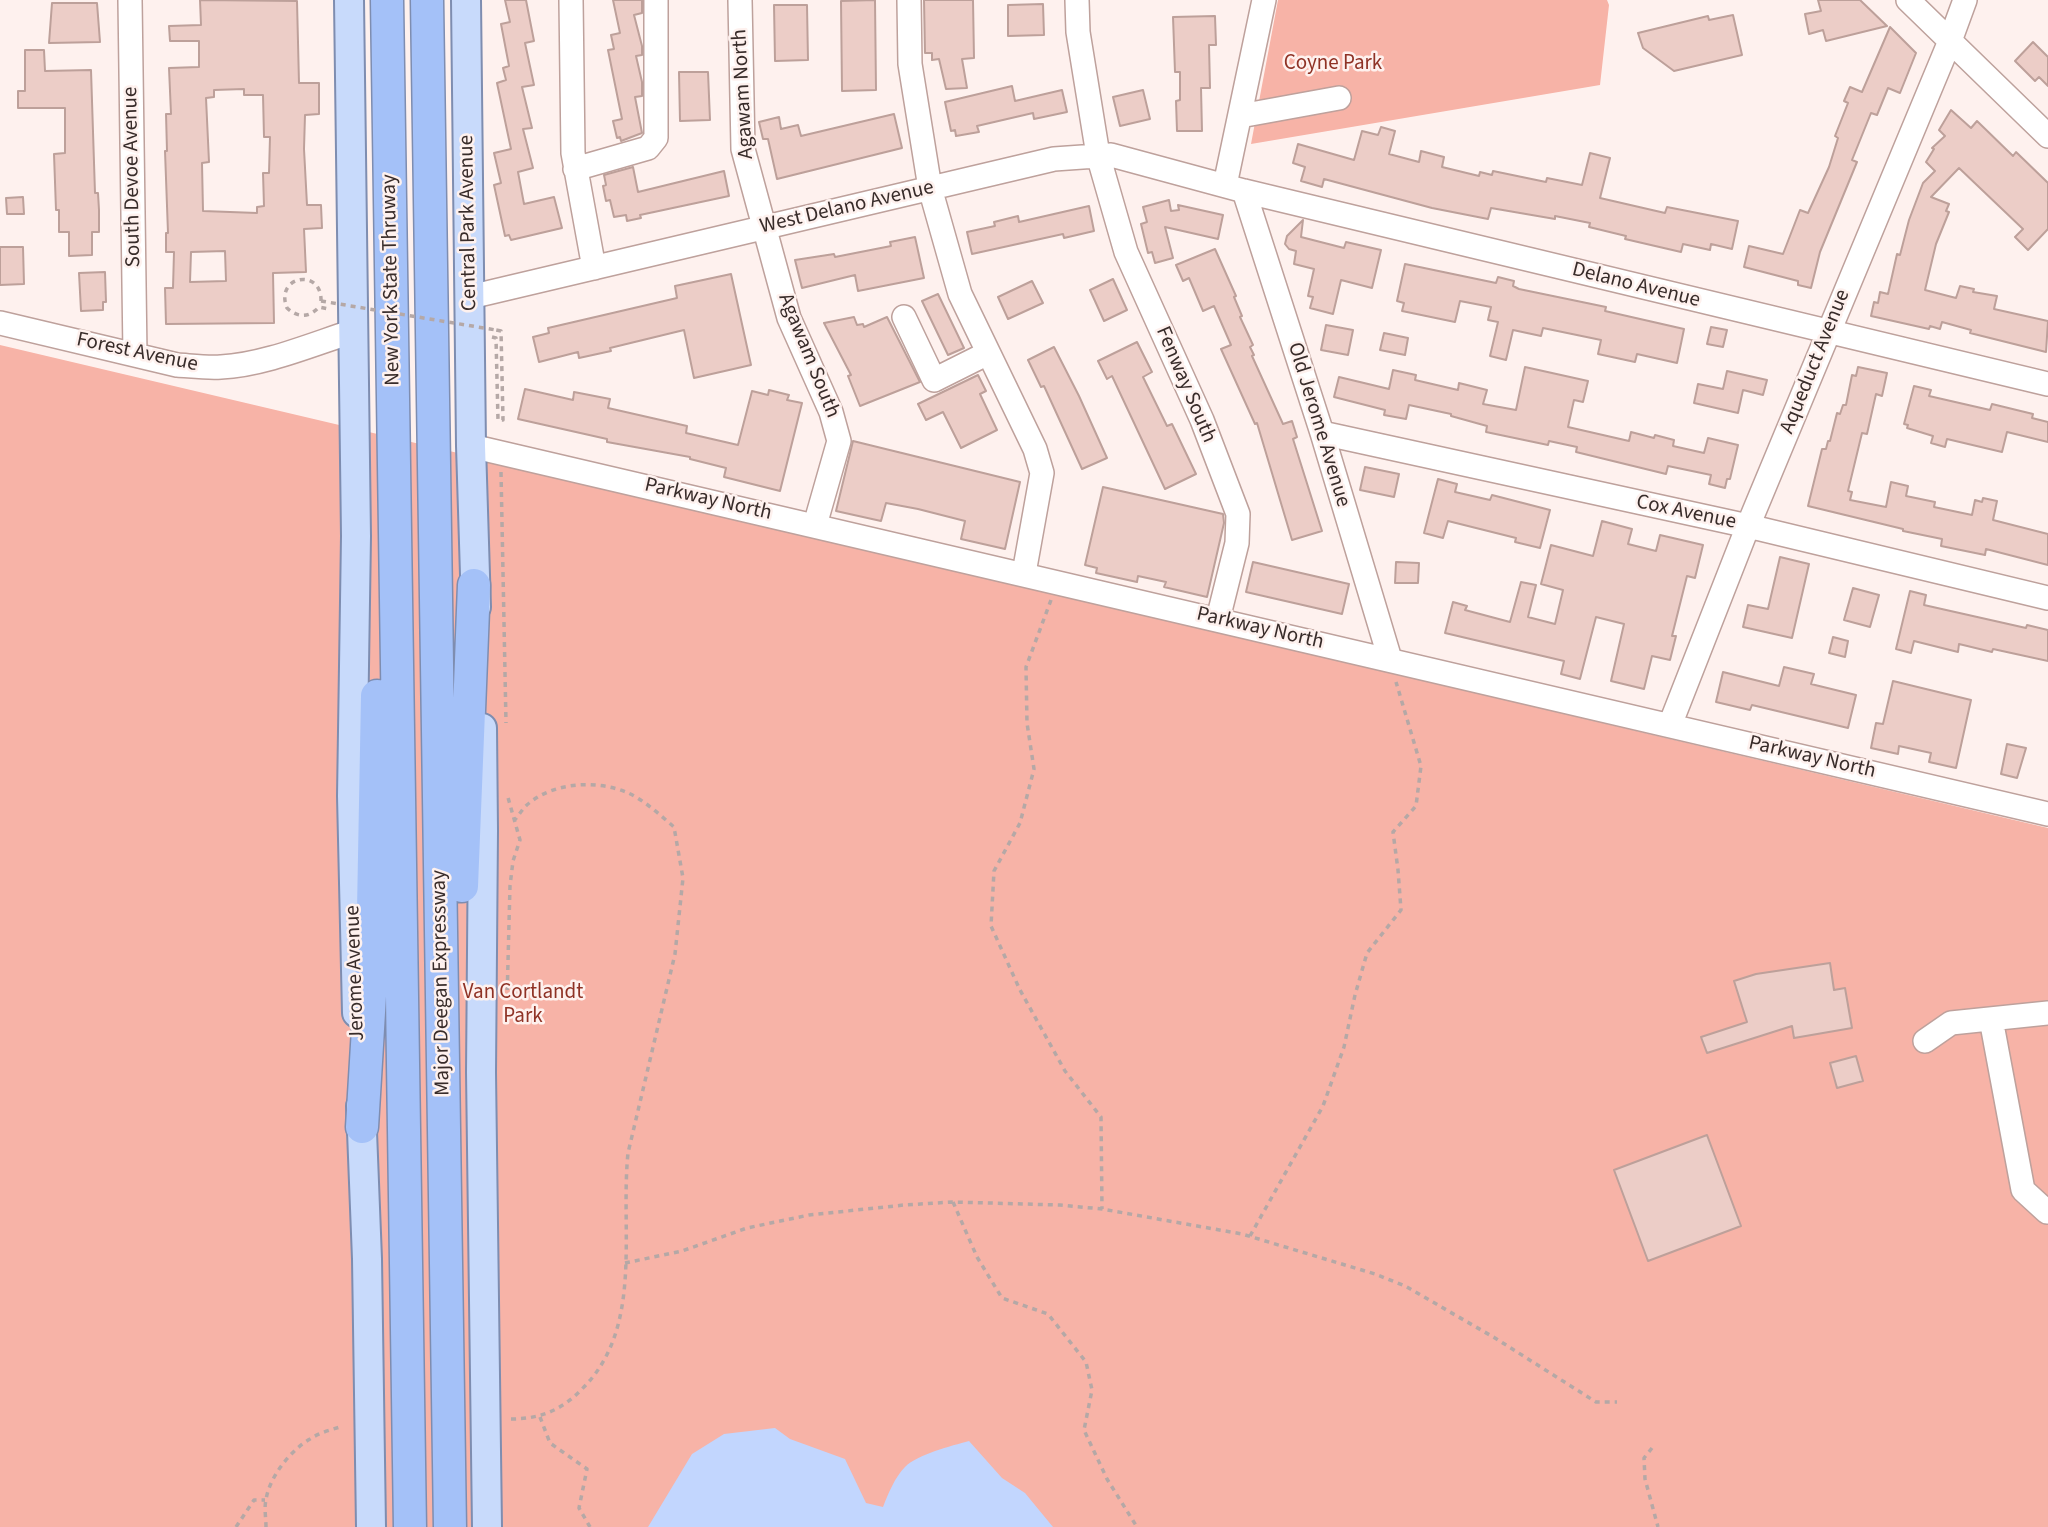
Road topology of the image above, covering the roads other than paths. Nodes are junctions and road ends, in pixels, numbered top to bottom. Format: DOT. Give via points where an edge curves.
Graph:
graph roads {
  1 [pos="130,0"];
  2 [pos="349,0"];
  3 [pos="387,0"];
  4 [pos="427,0"];
  5 [pos="466,0"];
  6 [pos="571,0"];
  7 [pos="656,0"];
  8 [pos="740,0"];
  9 [pos="909,0"];
  10 [pos="1077,0"];
  11 [pos="1264,0"];
  12 [pos="1908,0"];
  13 [pos="1965,0"];
  14 [pos="1950,41"];
  15 [pos="1339,98"];
  16 [pos="1240,116"];
  17 [pos="2048,136"];
  18 [pos="1098,155"];
  19 [pos="575,169"];
  20 [pos="930,188"];
  21 [pos="1234,188"];
  22 [pos="764,228"];
  23 [pos="594,268"];
  24 [pos="470,297"];
  25 [pos="904,317"];
  26 [pos="0,323"];
  27 [pos="354,331"];
  28 [pos="1829,333"];
  29 [pos="988,353"];
  30 [pos="135,354"];
  31 [pos="2048,384"];
  32 [pos="1322,433"];
  33 [pos="434,439"];
  34 [pos="471,446"];
  35 [pos="815,525"];
  36 [pos="1748,526"];
  37 [pos="395,560"];
  38 [pos="1024,573"];
  39 [pos="474,584"];
  40 [pos="2048,598"];
  41 [pos="1218,619"];
  42 [pos="1390,659"];
  43 [pos="1670,725"];
  44 [pos="2048,814"];
  45 [pos="2048,1013"];
  46 [pos="1991,1020"];
  47 [pos="1925,1041"];
  48 [pos="444,1061"];
  49 [pos="362,1127"];
  50 [pos="2047,1212"];
  51 [pos="371,1527"];
  52 [pos="410,1527"];
  53 [pos="450,1527"];
  54 [pos="487,1527"];
  1 -- 30 [label="street, South Devoe Avenue"];
  2 -- 27 [label="main road"];
  3 -- 37 [label="highway, New York State Thruway"];
  4 -- 33 [label="highway, New York State Thruway"];
  5 -- 24 [label="main road, Central Park Avenue"];
  6 -- 19 [label="street"];
  7 -- 19 [label="street" via="653,145"];
  8 -- 22 [label="street, Agawam North" via="743,149"];
  9 -- 20 [label="street" via="910,64"];
  10 -- 18 [label="street, Fenway South"];
  11 -- 16 [label="street"];
  12 -- 14 [label="street"];
  13 -- 14 [label="street, Aqueduct Avenue"];
  14 -- 17 [label="street"];
  14 -- 28 [label="street, Aqueduct Avenue"];
  15 -- 16 [label="street"];
  16 -- 21 [label="street"];
  18 -- 20 [label="street, West Delano Avenue" via="1054,159"];
  18 -- 21 [label="street, West Delano Avenue"];
  18 -- 41 [label="street, Fenway South" via="1126,251 1202,420 1238,514 1237,543"];
  19 -- 23 [label="street"];
  20 -- 22 [label="street, West Delano Avenue"];
  20 -- 29 [label="street" via="960,294"];
  21 -- 28 [label="street, Delano Avenue"];
  21 -- 32 [label="street, Old Jerome Avenue"];
  22 -- 23 [label="street, West Delano Avenue"];
  22 -- 35 [label="street, Agawam South" via="789,318 831,412 839,441"];
  23 -- 24 [label="street, West Delano Avenue"];
  24 -- 34 [label="main road, Central Park Avenue"];
  25 -- 29 [label="street" via="934,380"];
  26 -- 30 [label="street, Forest Avenue"];
  27 -- 30 [label="street, Forest Avenue" via="222,367 177,365"];
  27 -- 49 [label="main road, Jerome Avenue" via="352,857"];
  28 -- 31 [label="street, Delano Avenue"];
  28 -- 36 [label="street, Aqueduct Avenue"];
  29 -- 38 [label="street" via="1042,473"];
  32 -- 36 [label="street, Cox Avenue"];
  32 -- 42 [label="street, Old Jerome Avenue"];
  33 -- 48 [label="highway, Major Deegan Expressway"];
  34 -- 35 [label="street, Parkway North"];
  34 -- 39 [label="main road"];
  35 -- 38 [label="street, Parkway North"];
  36 -- 40 [label="street, Cox Avenue"];
  36 -- 43 [label="street, Aqueduct Avenue"];
  37 -- 49 [label="highway" via="377,691 372,963"];
  37 -- 52 [label="highway, Major Deegan Expressway"];
  38 -- 41 [label="street, Parkway North"];
  39 -- 48 [label="highway" via="461,931"];
  39 -- 54 [label="main road" via="482,762"];
  41 -- 42 [label="street, Parkway North"];
  42 -- 43 [label="street, Parkway North"];
  43 -- 44 [label="street, Parkway North"];
  45 -- 46 [label="street"];
  46 -- 47 [label="street" via="1951,1023"];
  46 -- 50 [label="street" via="2023,1191"];
  48 -- 53 [label="highway, Major Deegan Expressway"];
  49 -- 51 [label="main road, Jerome Avenue"];
}
